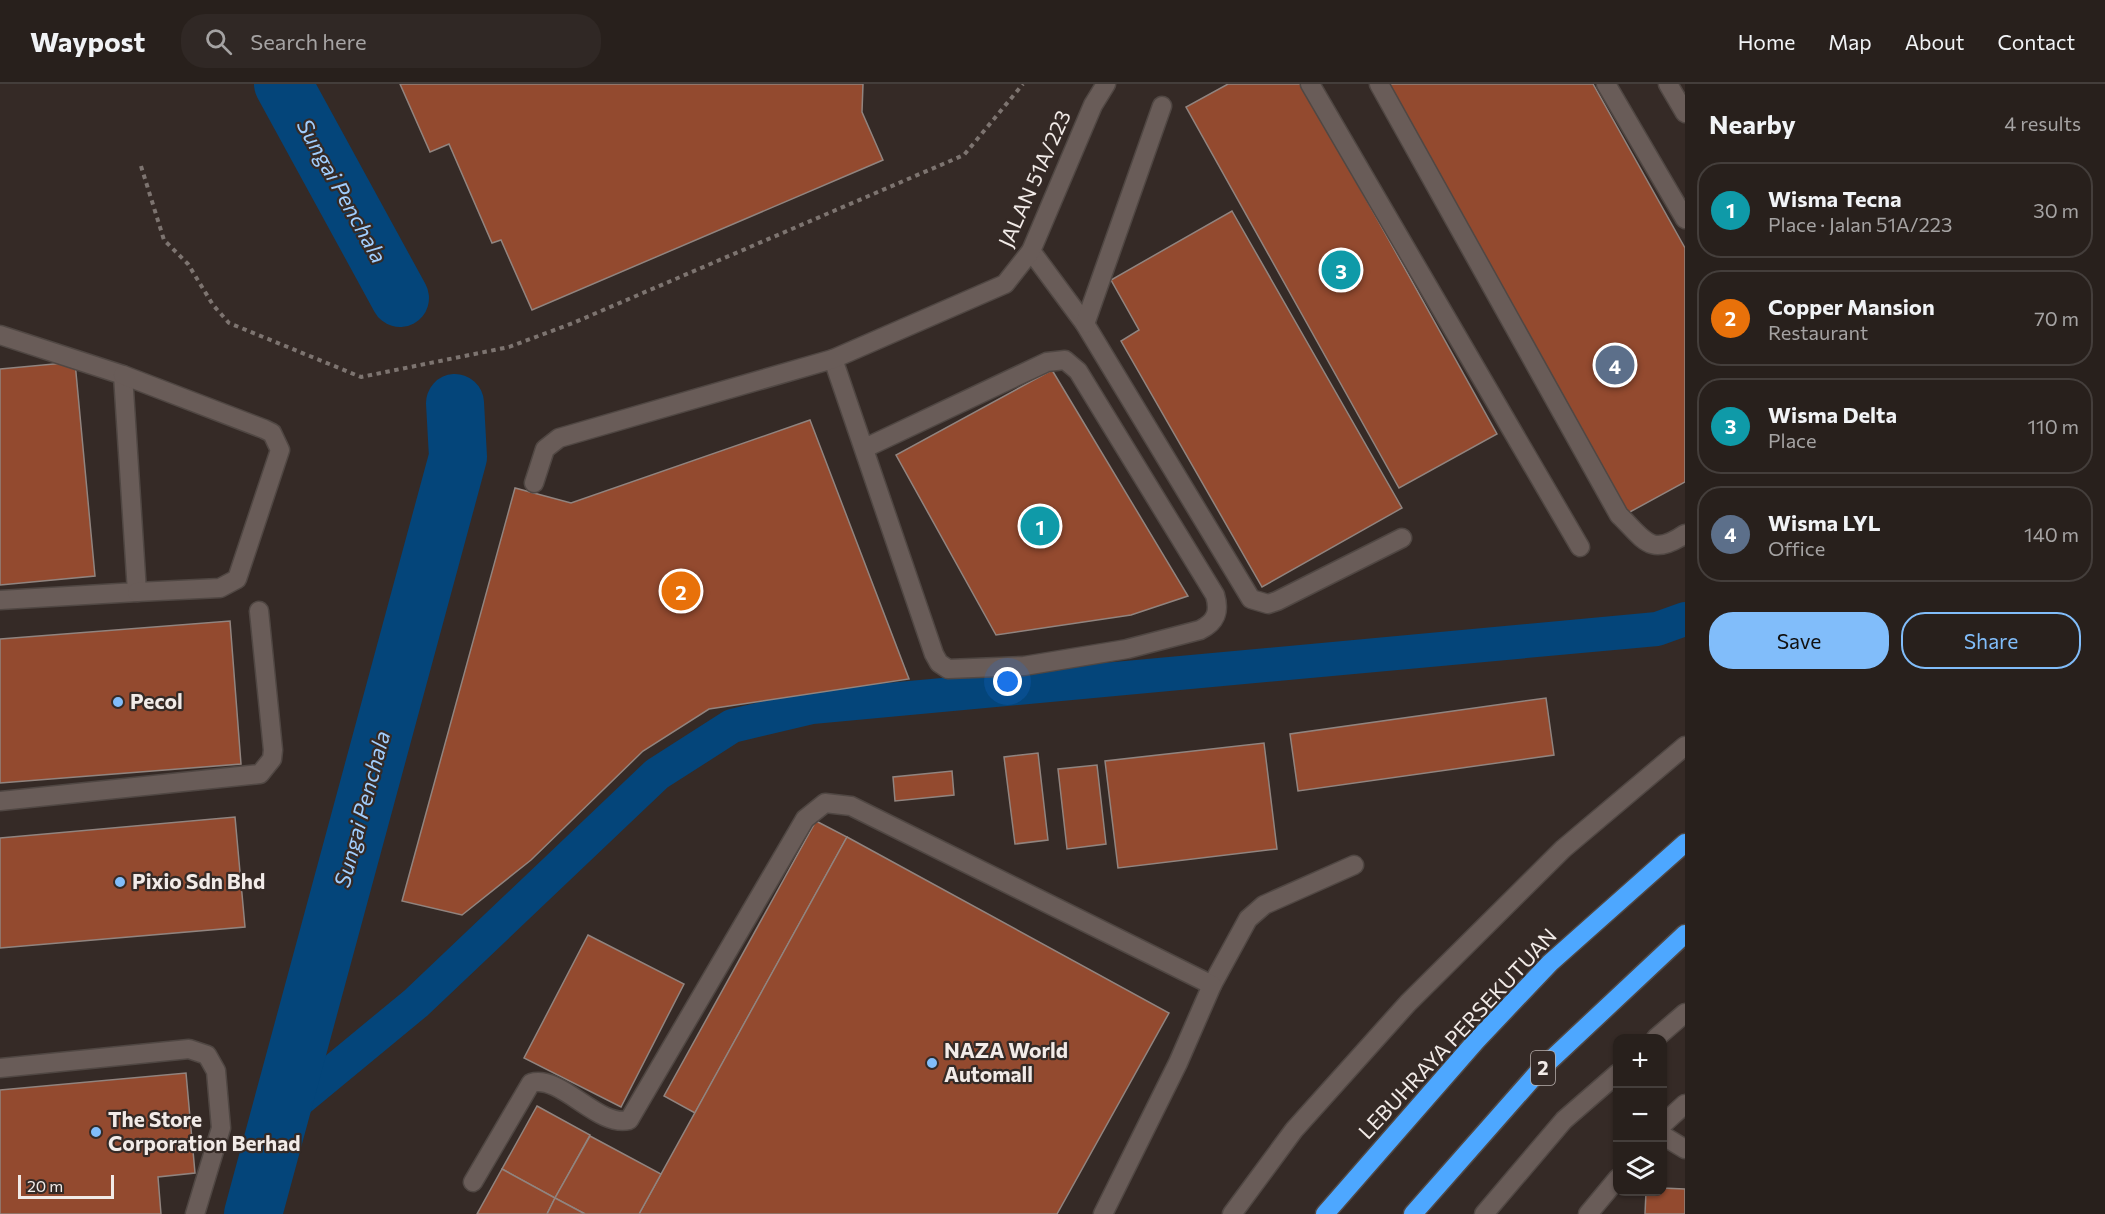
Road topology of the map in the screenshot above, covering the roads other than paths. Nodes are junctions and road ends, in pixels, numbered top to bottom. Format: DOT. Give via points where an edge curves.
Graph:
graph roads {
  1 [pos="1106,84"];
  2 [pos="1311,84"];
  3 [pos="1379,84"];
  4 [pos="1606,84"];
  5 [pos="1668,84"];
  6 [pos="1162,106"];
  7 [pos="1685,114"];
  8 [pos="1685,219"];
  9 [pos="1031,251"];
  10 [pos="1085,324"];
  11 [pos="0,334"];
  12 [pos="833,359"];
  13 [pos="123,375"];
  14 [pos="865,448"];
  15 [pos="534,483"];
  16 [pos="1685,534"];
  17 [pos="1402,538"];
  18 [pos="1580,546"];
  19 [pos="137,592"];
  20 [pos="0,600"];
  21 [pos="259,611"];
  22 [pos="1685,746"];
  23 [pos="0,801"];
  24 [pos="1685,843"];
  25 [pos="1354,865"];
  26 [pos="1685,934"];
  27 [pos="1212,985"];
  28 [pos="1685,1013"];
  29 [pos="1661,1034"];
  30 [pos="0,1068"];
  31 [pos="1613,1077"];
  32 [pos="1685,1104"];
  33 [pos="1667,1120"];
  34 [pos="1667,1138"];
  35 [pos="1685,1149"];
  36 [pos="473,1182"];
  37 [pos="1613,1183"];
  38 [pos="195,1214"];
  39 [pos="1103,1214"];
  40 [pos="1232,1214"];
  41 [pos="1325,1214"];
  42 [pos="1413,1214"];
  43 [pos="1484,1214"];
  44 [pos="1588,1214"];
  1 -- 9 [label="street, JALAN 51A/223" via="1093,105"];
  2 -- 18 [label="street"];
  3 -- 16 [label="street" via="1619,515 1654,545 1664,546"];
  4 -- 8 [label="street"];
  5 -- 7 [label="street"];
  6 -- 10 [label="street"];
  9 -- 10 [label="street"];
  9 -- 12 [label="street, JALAN 51A/223" via="1005,285"];
  10 -- 17 [label="street" via="1251,599 1268,604 1277,601"];
  11 -- 13 [label="street"];
  12 -- 14 [label="street"];
  12 -- 15 [label="street, JALAN 51A/223" via="559,438 545,449"];
  13 -- 19 [label="street"];
  13 -- 19 [label="street" via="264,429 272,433 280,450 237,579 220,588"];
  14 -- 14 [label="street" via="934,654 948,669 1024,666 1127,649 1200,630 1217,616 1215,595 1078,371 1065,360 1047,362"];
  19 -- 20 [label="street"];
  21 -- 23 [label="street" via="273,750 272,759 260,774"];
  22 -- 40 [label="street" via="1563,849 1408,1003 1294,1130"];
  24 -- 41 [label="highway, LEBUHRAYA PERSEKUTUAN" via="1550,963 1476,1041"];
  25 -- 27 [label="street" via="1264,905 1248,919"];
  26 -- 42 [label="highway, 2" via="1539,1071"];
  27 -- 36 [label="street" via="851,806 825,803 805,819 628,1120 614,1120 546,1082 531,1083"];
  27 -- 39 [label="street" via="1179,1063"];
  28 -- 29 [label="street"];
  30 -- 38 [label="street" via="189,1049 207,1054 216,1071 221,1128"];
  31 -- 43 [label="street" via="1564,1120"];
  32 -- 33 [label="street"];
  34 -- 35 [label="street"];
  37 -- 44 [label="street"];
}
